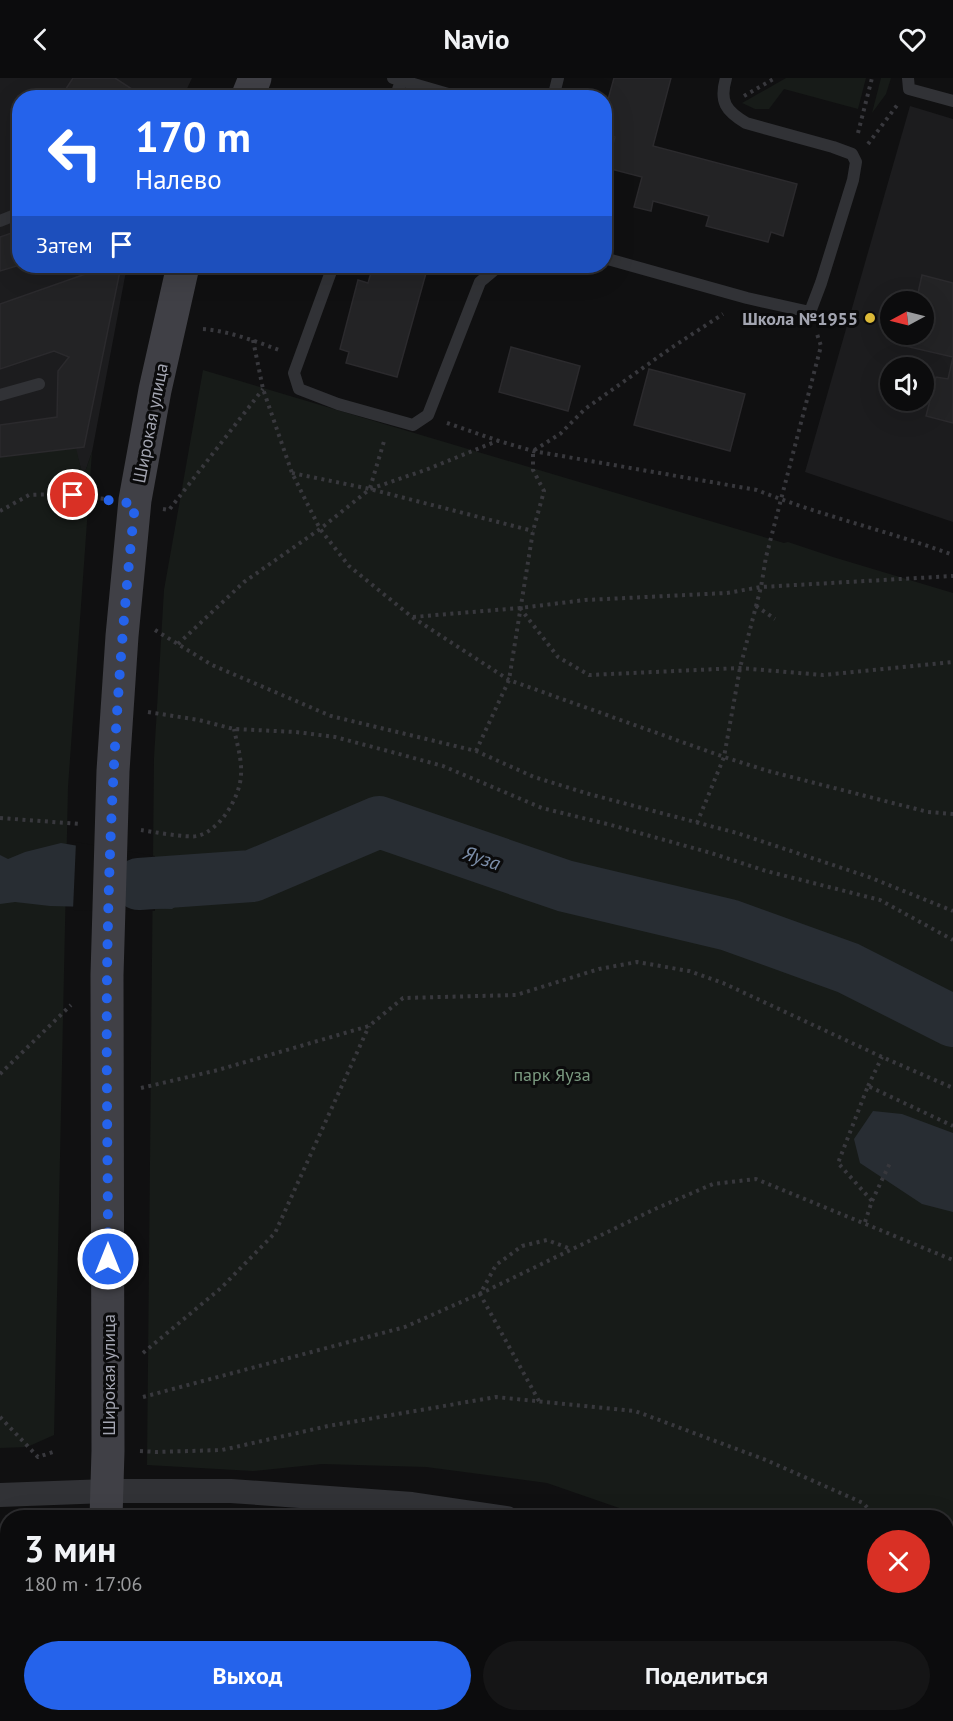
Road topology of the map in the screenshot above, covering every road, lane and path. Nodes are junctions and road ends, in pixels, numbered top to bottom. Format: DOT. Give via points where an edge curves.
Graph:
graph roads {
  1 [pos="726,78"];
  2 [pos="775,78"];
  3 [pos="872,78"];
  4 [pos="397,79"];
  5 [pos="908,83"];
  6 [pos="435,90"];
  7 [pos="953,101"];
  8 [pos="726,107"];
  9 [pos="854,158"];
  10 [pos="612,260"];
  11 [pos="181,273"];
  12 [pos="330,273"];
  13 [pos="491,273"];
  14 [pos="747,298"];
  15 [pos="810,312"];
  16 [pos="203,329"];
  17 [pos="253,340"];
  18 [pos="299,358"];
  19 [pos="39,384"];
  20 [pos="263,389"];
  21 [pos="0,395"];
  22 [pos="428,415"];
  23 [pos="390,420"];
  24 [pos="499,441"];
  25 [pos="533,451"];
  26 [pos="292,473"];
  27 [pos="370,489"];
  28 [pos="781,500"];
  29 [pos="135,504"];
  30 [pos="0,511"];
  31 [pos="320,529"];
  32 [pos="533,531"];
  33 [pos="953,555"];
  34 [pos="953,576"];
  35 [pos="761,587"];
  36 [pos="756,606"];
  37 [pos="520,608"];
  38 [pos="412,617"];
  39 [pos="775,619"];
  40 [pos="151,628"];
  41 [pos="178,644"];
  42 [pos="953,662"];
  43 [pos="740,668"];
  44 [pos="509,680"];
  45 [pos="144,712"];
  46 [pos="234,729"];
  47 [pos="476,751"];
  48 [pos="724,757"];
  49 [pos="953,814"];
  50 [pos="0,819"];
  51 [pos="697,823"];
  52 [pos="78,824"];
  53 [pos="196,836"];
  54 [pos="953,911"];
  55 [pos="953,940"];
  56 [pos="71,1005"];
  57 [pos="369,1026"];
  58 [pos="882,1057"];
  59 [pos="0,1074"];
  60 [pos="868,1086"];
  61 [pos="141,1088"];
  62 [pos="953,1088"];
  63 [pos="953,1126"];
  64 [pos="890,1163"];
  65 [pos="872,1201"];
  66 [pos="865,1222"];
  67 [pos="572,1250"];
  68 [pos="953,1260"];
  69 [pos="480,1294"];
  70 [pos="143,1353"];
  71 [pos="143,1397"];
  72 [pos="539,1401"];
  73 [pos="0,1417"];
  74 [pos="56,1451"];
  75 [pos="140,1451"];
  76 [pos="0,1495"];
  77 [pos="107,1505"];
  78 [pos="453,1510"];
  79 [pos="870,1510"];
  1 -- 8 [label="lane"];
  2 -- 8 [label="path"];
  3 -- 9 [label="path"];
  4 -- 6 [label="lane"];
  5 -- 7 [label="lane"];
  5 -- 9 [label="path"];
  8 -- 9 [label="lane" via="746,123 833,147"];
  9 -- 15 [label="lane" via="853,180"];
  10 -- 14 [label="lane"];
  11 -- 29 [label="main road, Широкая улица"];
  12 -- 18 [label="lane"];
  13 -- 22 [label="lane" via="480,282"];
  14 -- 15 [label="lane"];
  14 -- 25 [label="path" via="585,409 560,434"];
  15 -- 28 [label="path" via="821,346"];
  16 -- 17 [label="path"];
  17 -- 18 [label="path"];
  17 -- 20 [label="path"];
  18 -- 23 [label="lane" via="294,373 299,389"];
  19 -- 21 [label="lane"];
  20 -- 26 [label="path"];
  20 -- 29 [label="path" via="169,510"];
  22 -- 23 [label="lane" via="413,425"];
  22 -- 24 [label="path"];
  23 -- 27 [label="path"];
  24 -- 25 [label="path"];
  24 -- 27 [label="path"];
  25 -- 28 [label="path" via="757,490"];
  25 -- 32 [label="path" via="533,470 544,491"];
  26 -- 27 [label="path"];
  26 -- 31 [label="path"];
  27 -- 31 [label="path"];
  27 -- 32 [label="path"];
  28 -- 33 [label="path"];
  28 -- 35 [label="path"];
  29 -- 30 [label="path" via="60,494 29,495"];
  29 -- 77 [label="main road, Широкая улица" via="122,636 107,975"];
  31 -- 38 [label="path" via="350,566"];
  31 -- 41 [label="path" via="244,582"];
  32 -- 37 [label="path"];
  34 -- 35 [label="path"];
  35 -- 36 [label="path"];
  35 -- 37 [label="path" via="727,593 585,600"];
  36 -- 39 [label="path"];
  36 -- 43 [label="path"];
  37 -- 38 [label="path"];
  37 -- 43 [label="path" via="558,657 589,675"];
  37 -- 44 [label="path"];
  38 -- 44 [label="path"];
  40 -- 41 [label="path"];
  41 -- 47 [label="path" via="212,665 331,716"];
  42 -- 43 [label="path" via="822,675"];
  43 -- 48 [label="path"];
  44 -- 47 [label="path"];
  44 -- 48 [label="path"];
  45 -- 46 [label="path"];
  46 -- 53 [label="path" via="241,777 231,807 217,826"];
  46 -- 55 [label="path" via="335,737 443,766 542,808 880,900"];
  47 -- 51 [label="path" via="545,781"];
  48 -- 49 [label="path" via="928,812"];
  48 -- 51 [label="path"];
  50 -- 52 [label="path"];
  51 -- 54 [label="path" via="869,878"];
  56 -- 59 [label="path"];
  57 -- 58 [label="path" via="403,998 516,995 599,969 637,962 689,971 723,983"];
  57 -- 61 [label="path"];
  57 -- 70 [label="path" via="275,1233 221,1288"];
  58 -- 60 [label="path"];
  58 -- 62 [label="path"];
  60 -- 63 [label="path"];
  60 -- 65 [label="path" via="838,1163"];
  64 -- 65 [label="path"];
  65 -- 66 [label="path"];
  66 -- 67 [label="path" via="756,1179 713,1184"];
  66 -- 68 [label="path"];
  67 -- 69 [label="path"];
  67 -- 69 [label="path" via="547,1239 522,1246 496,1265"];
  69 -- 71 [label="path" via="405,1327"];
  69 -- 72 [label="path"];
  72 -- 75 [label="path" via="496,1397 328,1426 222,1450"];
  72 -- 79 [label="path" via="635,1411 777,1464 863,1503"];
  73 -- 74 [label="path" via="38,1457"];
  76 -- 77 [label="street"];
  77 -- 78 [label="street" via="231,1491"];
}
